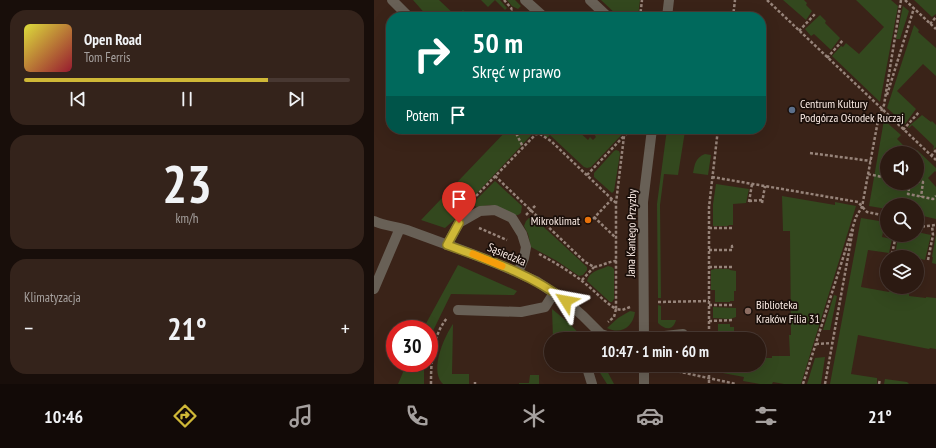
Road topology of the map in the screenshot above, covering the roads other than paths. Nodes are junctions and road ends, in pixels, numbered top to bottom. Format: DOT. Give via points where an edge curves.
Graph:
graph roads {
  1 [pos="392,0"];
  2 [pos="526,0"];
  3 [pos="590,0"];
  4 [pos="669,0"];
  5 [pos="404,12"];
  6 [pos="539,12"];
  7 [pos="603,12"];
  8 [pos="668,12"];
  9 [pos="651,134"];
  10 [pos="374,221"];
  11 [pos="400,228"];
  12 [pos="447,245"];
  13 [pos="518,272"];
  14 [pos="374,289"];
  15 [pos="554,293"];
  16 [pos="458,310"];
  17 [pos="599,332"];
  18 [pos="644,332"];
  19 [pos="588,372"];
  20 [pos="644,372"];
  21 [pos="592,384"];
  22 [pos="644,384"];
  1 -- 5 [label="street"];
  2 -- 6 [label="street"];
  3 -- 7 [label="street"];
  4 -- 8 [label="street"];
  9 -- 18 [label="street, Jana Kantego Przyzby" via="643,202"];
  10 -- 11 [label="street, Sąsiedzka"];
  11 -- 12 [label="street, Sąsiedzka"];
  11 -- 14 [label="street"];
  12 -- 13 [label="street, Sąsiedzka"];
  12 -- 13 [label="street" via="459,223 480,211 495,210 512,218 522,234 526,247"];
  13 -- 15 [label="street, Sąsiedzka"];
  15 -- 16 [label="street" via="545,307 521,312"];
  15 -- 17 [label="street, Sąsiedzka" via="575,308"];
  19 -- 21 [label="street"];
  20 -- 22 [label="street"];
}
